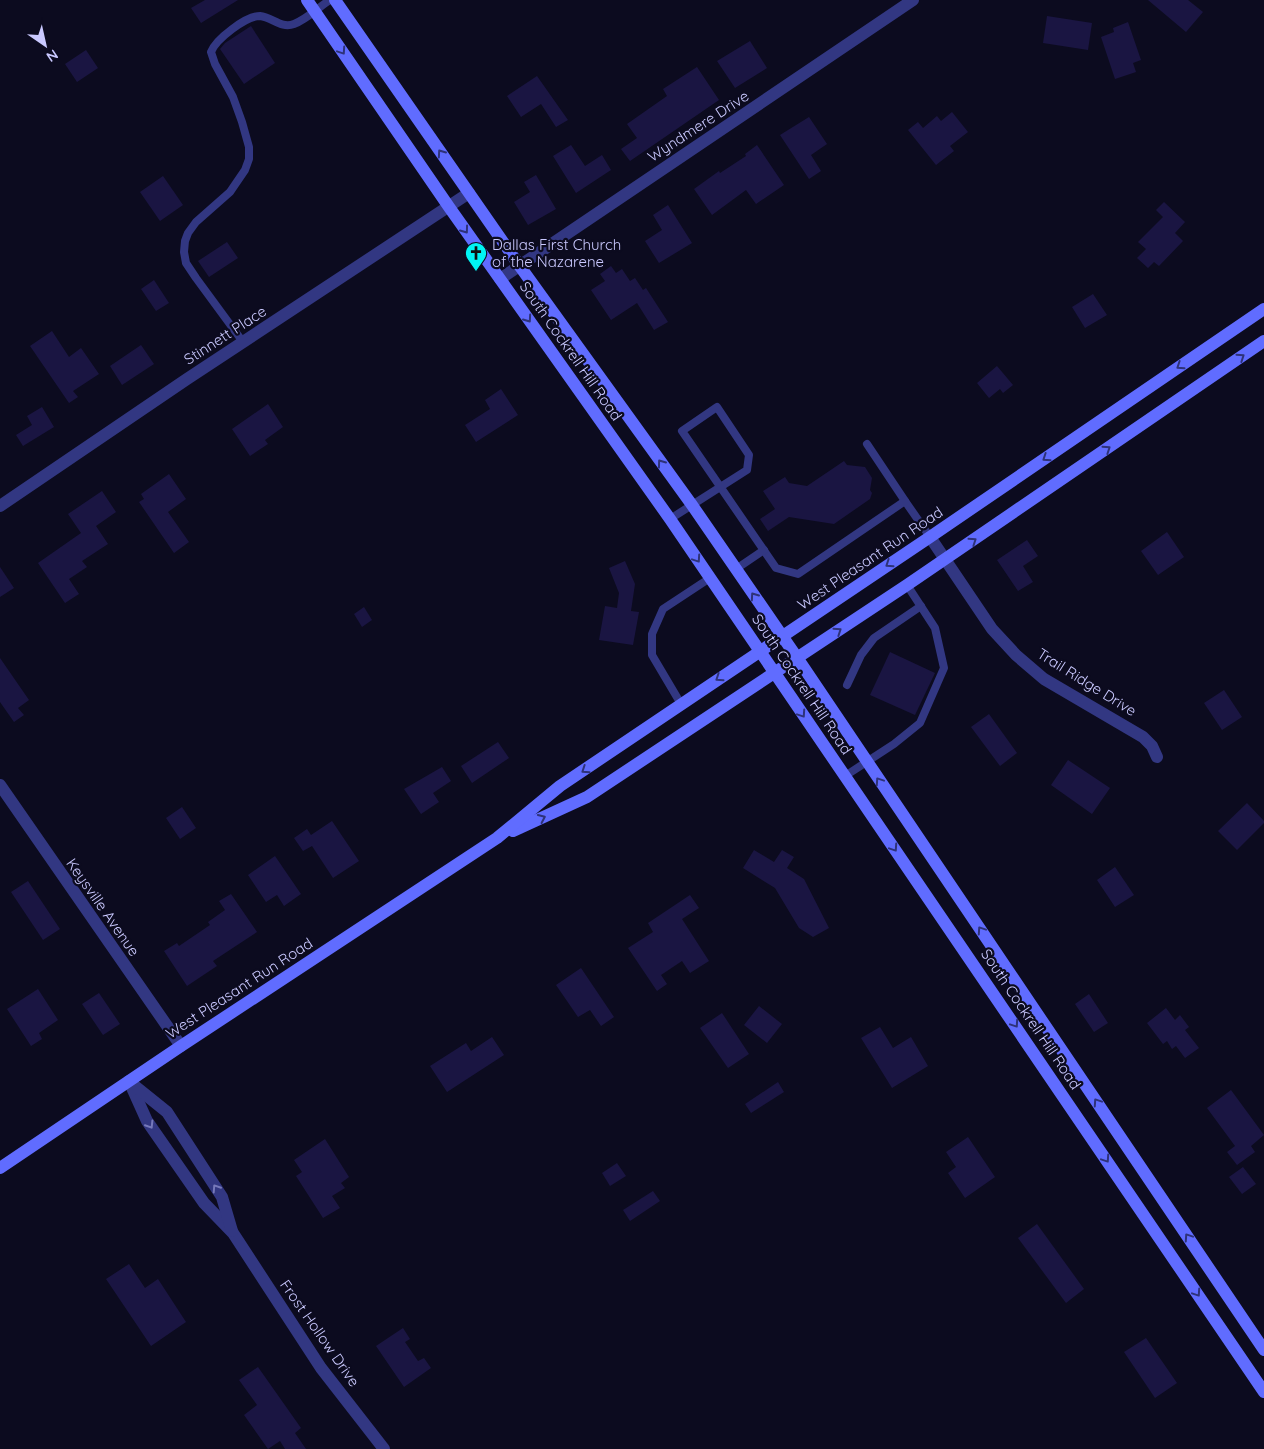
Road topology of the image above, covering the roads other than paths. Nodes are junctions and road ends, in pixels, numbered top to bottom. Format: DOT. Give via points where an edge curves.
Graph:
graph roads {
  1 [pos="330,0"];
  2 [pos="335,0"];
  3 [pos="913,0"];
  4 [pos="311,5"];
  5 [pos="469,193"];
  6 [pos="449,207"];
  7 [pos="519,265"];
  8 [pos="500,279"];
  9 [pos="1264,309"];
  10 [pos="243,342"];
  11 [pos="1264,342"];
  12 [pos="867,444"];
  13 [pos="721,488"];
  14 [pos="906,501"];
  15 [pos="692,505"];
  16 [pos="0,506"];
  17 [pos="670,519"];
  18 [pos="930,537"];
  19 [pos="764,550"];
  20 [pos="946,559"];
  21 [pos="736,569"];
  22 [pos="710,578"];
  23 [pos="907,585"];
  24 [pos="921,606"];
  25 [pos="782,636"];
  26 [pos="759,651"];
  27 [pos="798,659"];
  28 [pos="775,673"];
  29 [pos="847,685"];
  30 [pos="681,704"];
  31 [pos="1157,757"];
  32 [pos="867,762"];
  33 [pos="845,776"];
  34 [pos="0,785"];
  35 [pos="497,838"];
  36 [pos="181,1046"];
  37 [pos="129,1081"];
  38 [pos="0,1168"];
  39 [pos="233,1233"];
  40 [pos="1264,1350"];
  41 [pos="1264,1392"];
  42 [pos="384,1449"];
  1 -- 4 [label="lane"];
  5 -- 2 [label="main road, South Cockrell Hill Road, one-way"];
  3 -- 7 [label="street, Wyndmere Drive"];
  4 -- 6 [label="main road, South Cockrell Hill Road, one-way"];
  4 -- 10 [label="lane" via="294,24 279,24 260,16 251,19 221,38 211,52 242,122 249,159 230,192 188,233 184,252 186,263"];
  5 -- 6 [label="street, Stinnett Place"];
  5 -- 7 [label="main road, South Cockrell Hill Road"];
  6 -- 8 [label="main road, South Cockrell Hill Road, one-way"];
  6 -- 10 [label="street, Stinnett Place"];
  7 -- 8 [label="street, Wyndmere Drive"];
  15 -- 7 [label="main road, South Cockrell Hill Road, one-way"];
  8 -- 17 [label="main road, South Cockrell Hill Road, one-way"];
  9 -- 18 [label="main road, West Pleasant Run Road, one-way"];
  10 -- 16 [label="street, Stinnett Place"];
  20 -- 11 [label="main road, West Pleasant Run Road, one-way"];
  12 -- 14 [label="lane"];
  13 -- 13 [label="lane" via="747,470 750,455 717,408 682,431"];
  13 -- 15 [label="lane"];
  13 -- 19 [label="lane"];
  14 -- 18 [label="lane"];
  14 -- 19 [label="lane" via="798,574 776,568"];
  15 -- 17 [label="lane"];
  15 -- 21 [label="main road, South Cockrell Hill Road"];
  17 -- 22 [label="main road, South Cockrell Hill Road, one-way"];
  18 -- 20 [label="street, Trail Ridge Drive"];
  18 -- 25 [label="main road, West Pleasant Run Road, one-way"];
  19 -- 21 [label="lane"];
  20 -- 23 [label="main road, West Pleasant Run Road"];
  20 -- 31 [label="street, Trail Ridge Drive" via="992,629 1016,655 1044,679 1143,737"];
  25 -- 21 [label="main road, South Cockrell Hill Road, one-way"];
  22 -- 26 [label="main road, South Cockrell Hill Road"];
  22 -- 30 [label="lane" via="662,609 652,634 652,655"];
  23 -- 24 [label="lane"];
  27 -- 23 [label="main road, West Pleasant Run Road, one-way"];
  24 -- 29 [label="lane" via="874,638"];
  24 -- 32 [label="lane" via="935,628 944,668 920,723"];
  25 -- 26 [label="main road, West Pleasant Run Road"];
  25 -- 27 [label="main road, South Cockrell Hill Road"];
  26 -- 28 [label="main road, South Cockrell Hill Road"];
  26 -- 30 [label="main road, West Pleasant Run Road, one-way"];
  27 -- 28 [label="main road, West Pleasant Run Road"];
  27 -- 32 [label="main road, South Cockrell Hill Road"];
  28 -- 33 [label="main road, South Cockrell Hill Road, one-way"];
  35 -- 28 [label="main road, West Pleasant Run Road, one-way" via="587,797"];
  30 -- 35 [label="main road, West Pleasant Run Road, one-way" via="560,786"];
  32 -- 33 [label="lane"];
  40 -- 32 [label="main road, South Cockrell Hill Road, one-way"];
  33 -- 41 [label="main road, South Cockrell Hill Road, one-way"];
  34 -- 36 [label="street, Keysville Avenue"];
  35 -- 36 [label="main road, West Pleasant Run Road"];
  36 -- 37 [label="main road, West Pleasant Run Road"];
  37 -- 38 [label="main road, West Pleasant Run Road"];
  37 -- 39 [label="street, Frost Hollow Drive, one-way" via="148,1121 204,1203"];
  39 -- 37 [label="street, Frost Hollow Drive, one-way" via="222,1197 167,1112"];
  39 -- 42 [label="street, Frost Hollow Drive" via="322,1368"];
}
